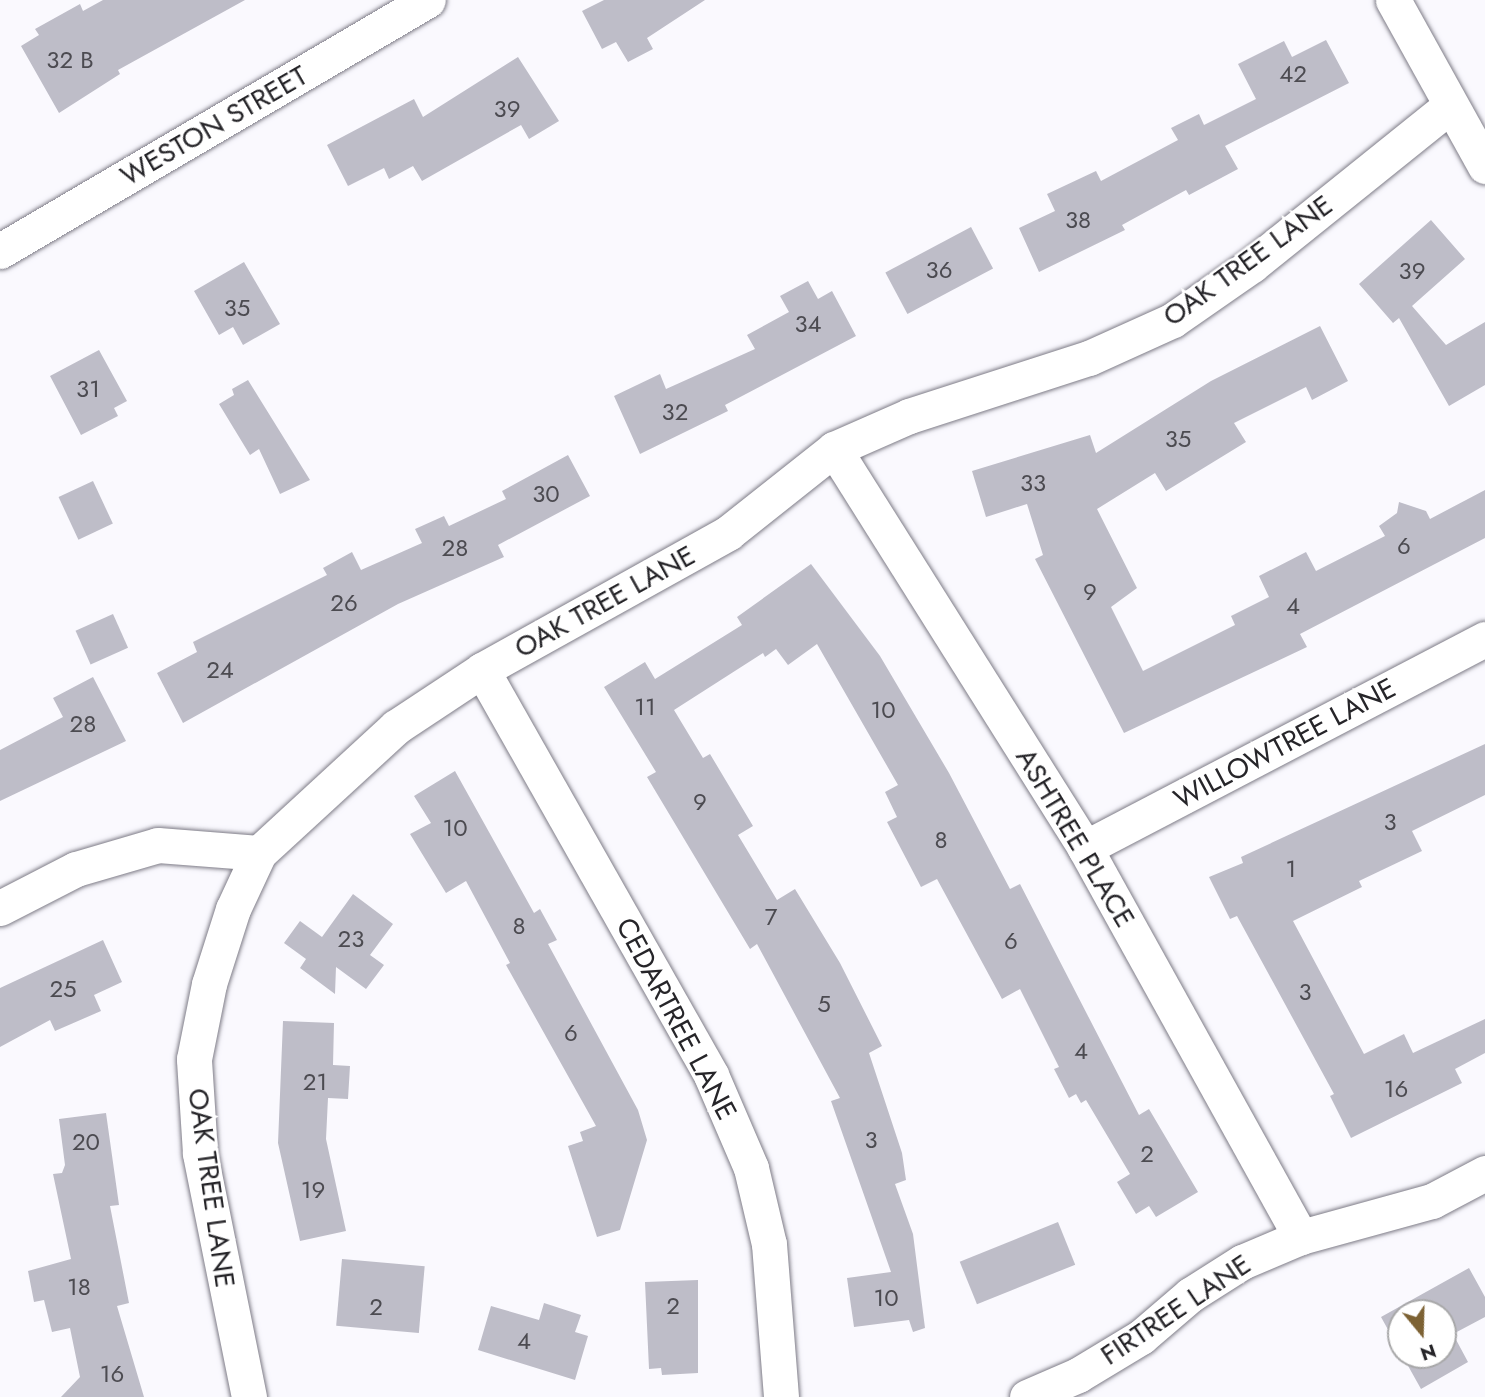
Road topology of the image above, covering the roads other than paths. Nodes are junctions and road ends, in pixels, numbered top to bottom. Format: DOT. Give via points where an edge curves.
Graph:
graph roads {
  1 [pos="428,0"];
  2 [pos="1394,0"];
  3 [pos="1450,106"];
  4 [pos="1485,166"];
  5 [pos="0,251"];
  6 [pos="834,449"];
  7 [pos="1485,639"];
  8 [pos="482,670"];
  9 [pos="1085,849"];
  10 [pos="259,853"];
  11 [pos="0,908"];
  12 [pos="1485,1172"];
  13 [pos="1301,1237"];
  14 [pos="249,1397"];
  15 [pos="781,1397"];
  16 [pos="1027,1397"];
  1 -- 5 [label="street, WESTON STREET"];
  2 -- 3 [label="street"];
  3 -- 4 [label="street"];
  3 -- 6 [label="street, OAK TREE LANE" via="1252,265 1173,320 1089,358 909,416"];
  6 -- 8 [label="street, OAK TREE LANE" via="728,533"];
  6 -- 9 [label="street, ASHTREE PLACE"];
  7 -- 9 [label="street, WILLOWTREE LANE"];
  8 -- 10 [label="street, OAK TREE LANE" via="396,727"];
  8 -- 15 [label="street, CEDARTREE LANE" via="711,1075 751,1168 769,1244"];
  9 -- 13 [label="street, ASHTREE PLACE"];
  10 -- 11 [label="street" via="158,845 76,869"];
  10 -- 14 [label="street, OAK TREE LANE" via="233,909 209,984 194,1059 200,1153"];
  12 -- 13 [label="street, FIRTREE LANE" via="1432,1201"];
  13 -- 16 [label="street, FIRTREE LANE" via="1242,1262 1190,1295 1140,1337 1078,1375"];
}
